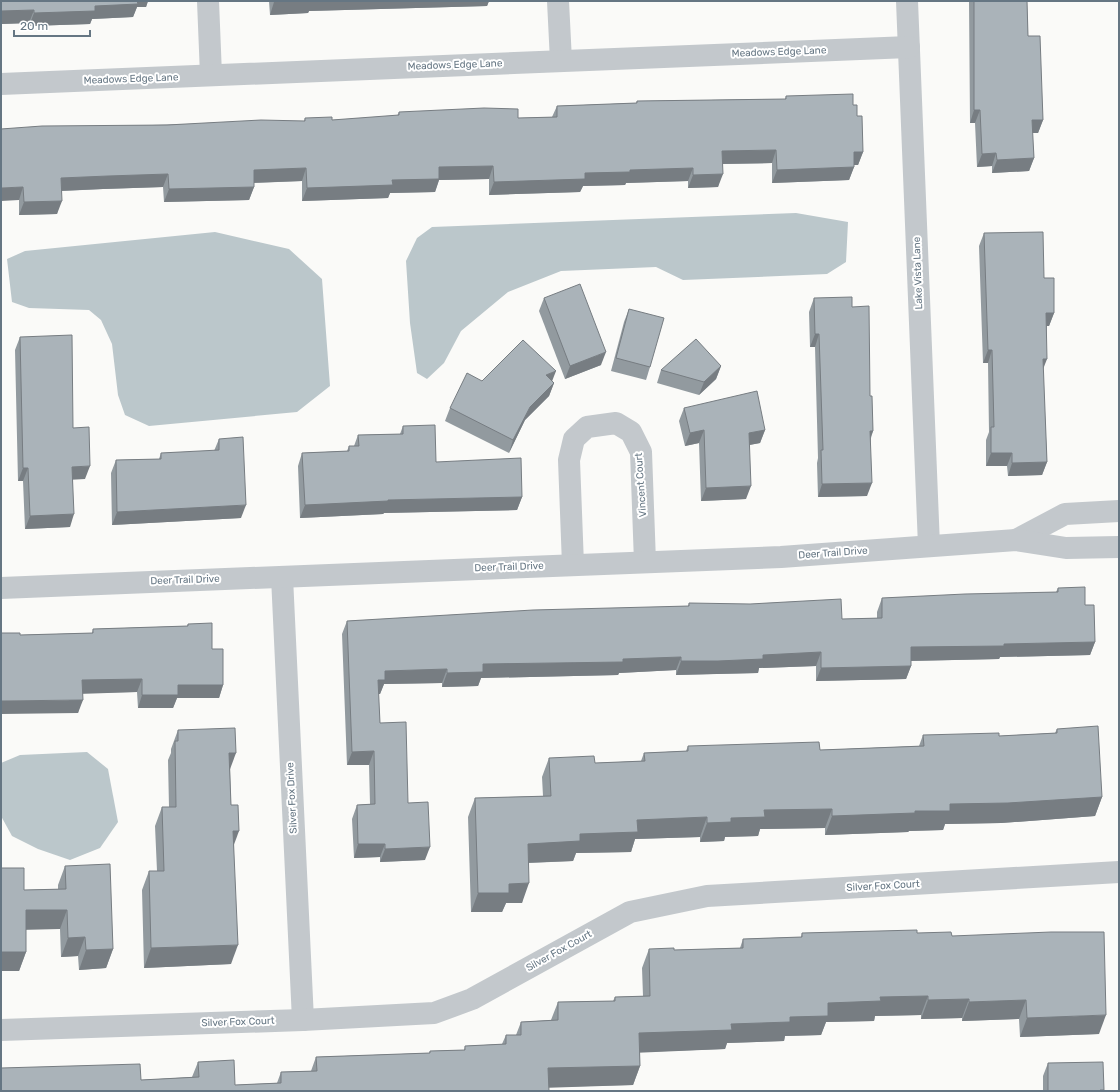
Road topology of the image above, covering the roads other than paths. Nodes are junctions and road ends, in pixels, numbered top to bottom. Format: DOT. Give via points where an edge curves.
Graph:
graph roads {
  1 [pos="208,1"];
  2 [pos="558,1"];
  3 [pos="907,1"];
  4 [pos="909,47"];
  5 [pos="561,61"];
  6 [pos="211,75"];
  7 [pos="1,84"];
  8 [pos="1119,511"];
  9 [pos="1016,540"];
  10 [pos="930,546"];
  11 [pos="1119,547"];
  12 [pos="645,562"];
  13 [pos="573,565"];
  14 [pos="282,577"];
  15 [pos="1,588"];
  16 [pos="1119,872"];
  17 [pos="303,1020"];
  18 [pos="1,1030"];
  1 -- 6 [label="street"];
  2 -- 5 [label="street"];
  3 -- 4 [label="street, Lake Vista Lane"];
  4 -- 5 [label="street, Meadows Edge Lane"];
  4 -- 10 [label="street, Lake Vista Lane"];
  5 -- 6 [label="street, Meadows Edge Lane"];
  6 -- 7 [label="street, Meadows Edge Lane"];
  8 -- 9 [label="street" via="1065,514"];
  9 -- 10 [label="street, Deer Trail Drive"];
  9 -- 11 [label="street" via="1066,548"];
  10 -- 12 [label="street, Deer Trail Drive" via="781,557"];
  12 -- 13 [label="street, Deer Trail Drive"];
  12 -- 13 [label="street, Vincent Court" via="641,452 631,432 616,423 587,427 574,439 569,460"];
  13 -- 14 [label="street, Deer Trail Drive"];
  14 -- 15 [label="street, Deer Trail Drive"];
  14 -- 17 [label="street, Silver Fox Drive"];
  16 -- 17 [label="street, Silver Fox Court" via="707,896 630,912 472,999 434,1013"];
  17 -- 18 [label="street, Silver Fox Court"];
}
